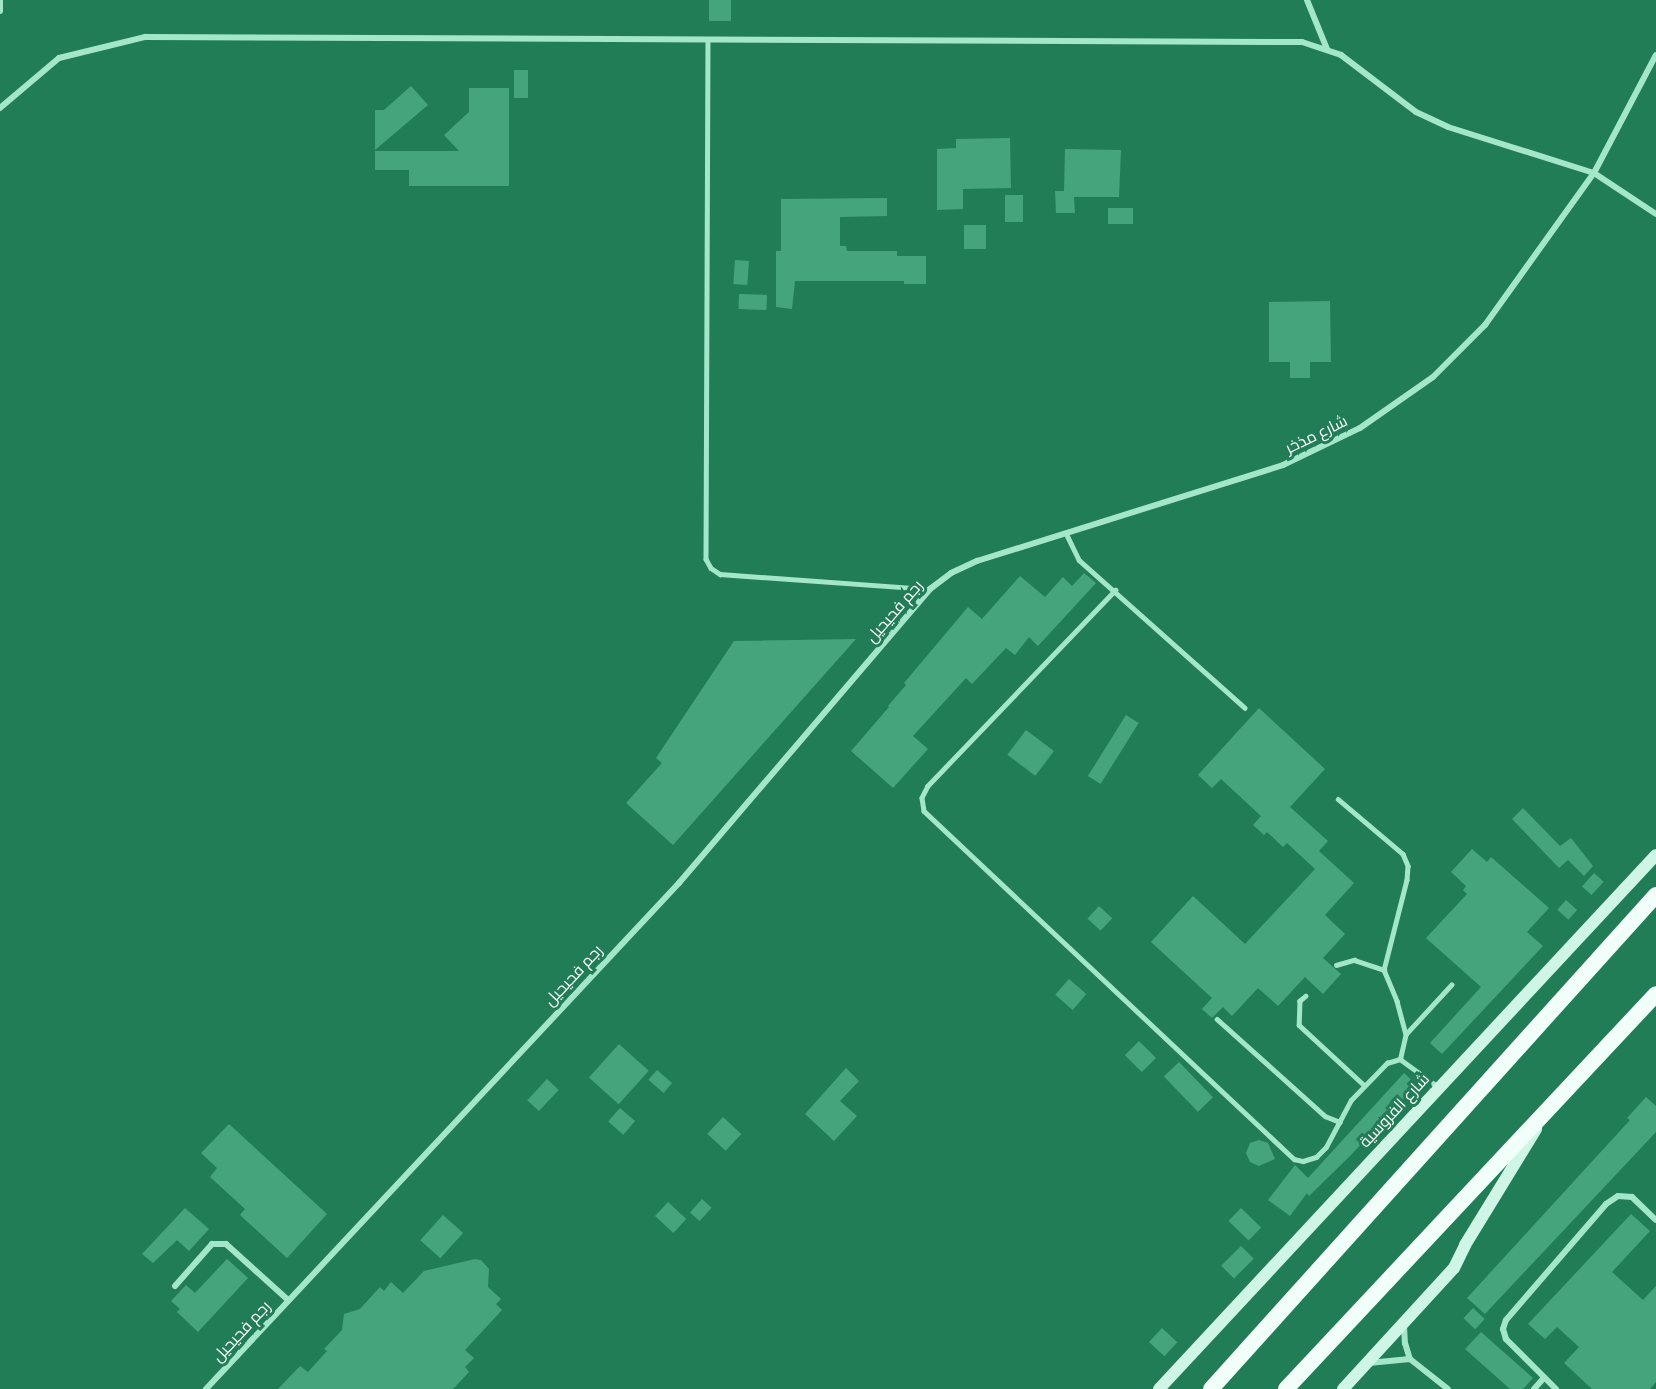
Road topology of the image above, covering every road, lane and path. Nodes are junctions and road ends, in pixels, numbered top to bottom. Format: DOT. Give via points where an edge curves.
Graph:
graph roads {
  1 [pos="0,0"];
  2 [pos="1306,0"];
  3 [pos="0,11"];
  4 [pos="708,39"];
  5 [pos="1327,50"];
  6 [pos="1656,55"];
  7 [pos="0,108"];
  8 [pos="1594,173"];
  9 [pos="1656,214"];
  10 [pos="1066,533"];
  11 [pos="951,573"];
  12 [pos="930,589"];
  13 [pos="1116,590"];
  14 [pos="1245,708"];
  15 [pos="1338,799"];
  16 [pos="1656,855"];
  17 [pos="1656,895"];
  18 [pos="1336,965"];
  19 [pos="1384,970"];
  20 [pos="1451,985"];
  21 [pos="1656,994"];
  22 [pos="1306,996"];
  23 [pos="1217,1019"];
  24 [pos="1406,1034"];
  25 [pos="1400,1059"];
  26 [pos="1363,1084"];
  27 [pos="1440,1088"];
  28 [pos="1550,1106"];
  29 [pos="1341,1122"];
  30 [pos="1656,1220"];
  31 [pos="176,1286"];
  32 [pos="288,1300"];
  33 [pos="1404,1326"];
  34 [pos="1410,1359"];
  35 [pos="1368,1363"];
  36 [pos="1544,1378"];
  37 [pos="206,1389"];
  38 [pos="1159,1389"];
  39 [pos="1211,1389"];
  40 [pos="1286,1389"];
  41 [pos="1343,1389"];
  42 [pos="1448,1389"];
  43 [pos="1534,1389"];
  44 [pos="1556,1389"];
  1 -- 3 [label="street"];
  2 -- 5 [label="street"];
  4 -- 5 [label="street" via="1282,41"];
  4 -- 7 [label="street" via="145,37 59,58"];
  4 -- 12 [label="lane" via="706,559 720,574"];
  5 -- 8 [label="street" via="1341,56 1398,101 1437,122"];
  6 -- 8 [label="street, شارع مذخر"];
  8 -- 9 [label="street"];
  8 -- 10 [label="street, شارع مذخر" via="1485,326 1433,377 1360,429 1283,465"];
  10 -- 11 [label="street, شارع مذخر"];
  10 -- 13 [label="lane" via="1079,560"];
  11 -- 12 [label="street, رجم فحيحيل"];
  12 -- 32 [label="street, رجم فحيحيل" via="679,883"];
  13 -- 14 [label="lane"];
  13 -- 29 [label="lane" via="928,786 922,798 924,810 1293,1159 1316,1157"];
  15 -- 19 [label="lane" via="1403,854 1408,866"];
  16 -- 27 [label="main road, شارع الفروسية"];
  17 -- 39 [label="highway"];
  18 -- 19 [label="lane" via="1354,960"];
  19 -- 24 [label="lane"];
  20 -- 24 [label="lane"];
  21 -- 28 [label="highway"];
  22 -- 26 [label="lane" via="1300,1001 1299,1025"];
  23 -- 29 [label="lane" via="1325,1116"];
  24 -- 25 [label="lane"];
  25 -- 26 [label="lane" via="1387,1063"];
  25 -- 27 [label="lane"];
  26 -- 29 [label="lane"];
  27 -- 38 [label="main road, شارع الفروسية"];
  28 -- 33 [label="main road" via="1454,1268"];
  28 -- 40 [label="highway"];
  30 -- 36 [label="street" via="1632,1197 1618,1196 1606,1204 1506,1320 1506,1339"];
  31 -- 32 [label="street" via="212,1244 226,1244"];
  32 -- 37 [label="street, رجم فحيحيل"];
  33 -- 34 [label="street"];
  33 -- 35 [label="main road"];
  34 -- 35 [label="street"];
  34 -- 42 [label="street"];
  35 -- 41 [label="main road"];
  36 -- 43 [label="street"];
  36 -- 44 [label="street"];
}
